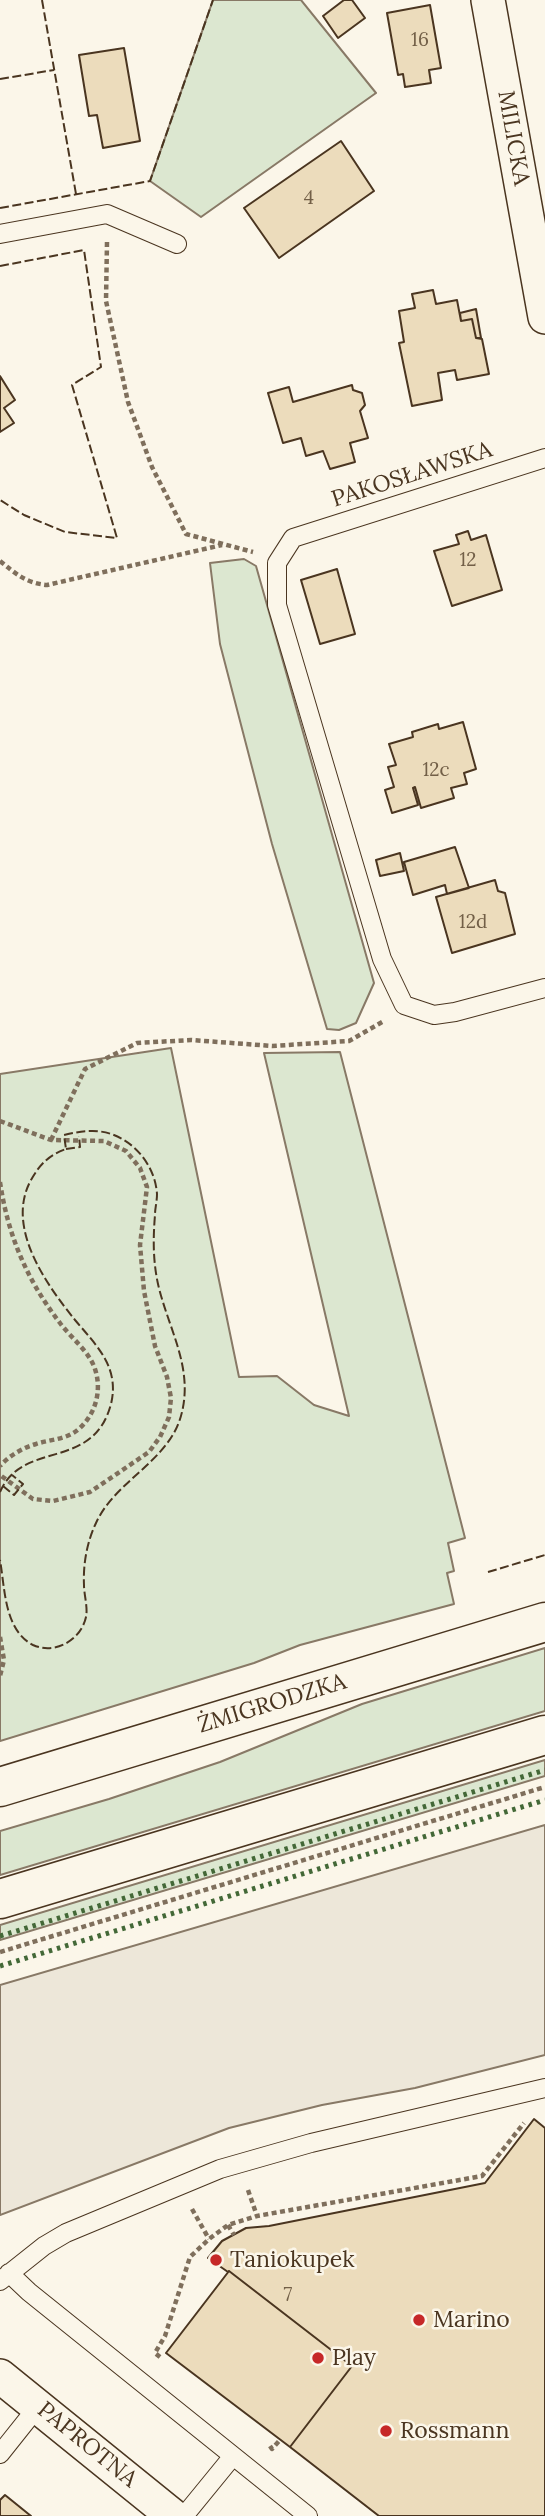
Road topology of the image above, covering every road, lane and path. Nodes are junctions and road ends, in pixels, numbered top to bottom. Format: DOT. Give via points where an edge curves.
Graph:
graph roads {
  1 [pos="488,0"];
  2 [pos="107,214"];
  3 [pos="0,234"];
  4 [pos="177,244"];
  5 [pos="545,317"];
  6 [pos="545,458"];
  7 [pos="223,545"];
  8 [pos="282,555"];
  9 [pos="0,561"];
  10 [pos="545,988"];
  11 [pos="404,1005"];
  12 [pos="0,1121"];
  13 [pos="51,1140"];
  14 [pos="0,1182"];
  15 [pos="0,1466"];
  16 [pos="0,1475"];
  17 [pos="545,1622"];
  18 [pos="0,1637"];
  19 [pos="0,1676"];
  20 [pos="545,1735"];
  21 [pos="0,1787"];
  22 [pos="545,1787"];
  23 [pos="0,1899"];
  24 [pos="0,1952"];
  25 [pos="545,2088"];
  26 [pos="528,2117"];
  27 [pos="248,2188"];
  28 [pos="190,2205"];
  29 [pos="257,2216"];
  30 [pos="228,2225"];
  31 [pos="234,2235"];
  32 [pos="209,2239"];
  33 [pos="4,2277"];
  34 [pos="166,2362"];
  35 [pos="0,2376"];
  36 [pos="39,2405"];
  37 [pos="262,2440"];
  38 [pos="280,2440"];
  39 [pos="0,2454"];
  40 [pos="233,2456"];
  41 [pos="173,2516"];
  42 [pos="184,2516"];
  43 [pos="308,2516"];
  1 -- 5 [label="street, MILICKA"];
  2 -- 3 [label="lane"];
  2 -- 4 [label="lane"];
  2 -- 7 [label="path" via="106,302 128,402 152,467 186,534"];
  6 -- 8 [label="lane, PAKOSŁAWSKA" via="293,538"];
  7 -- 8 [label="path"];
  7 -- 9 [label="path" via="47,585 21,579"];
  8 -- 11 [label="lane" via="276,564 276,605 382,959"];
  10 -- 11 [label="lane" via="445,1014"];
  11 -- 13 [label="path" via="349,1041 272,1046 191,1040 137,1043 85,1069"];
  12 -- 13 [label="path"];
  13 -- 16 [label="path" via="104,1140 126,1151 140,1168 147,1187 140,1245 144,1292 172,1398 169,1417 149,1451 90,1492 53,1501 33,1499"];
  14 -- 15 [label="path" via="20,1259 48,1307 88,1355 99,1391 89,1417 70,1435 23,1448"];
  17 -- 21 [label="main road, ŻMIGRODZKA"];
  18 -- 19 [label="path" via="4,1660"];
  20 -- 23 [label="main road"];
  22 -- 24 [label="path"];
  25 -- 33 [label="lane" via="220,2169 66,2233"];
  26 -- 29 [label="path" via="482,2176"];
  27 -- 29 [label="path"];
  28 -- 32 [label="path"];
  29 -- 30 [label="path"];
  30 -- 31 [label="path"];
  30 -- 32 [label="path"];
  32 -- 34 [label="path" via="190,2257 165,2336 155,2353"];
  33 -- 40 [label="lane" via="29,2292"];
  35 -- 36 [label="street, PAPROTNA"];
  36 -- 39 [label="lane"];
  36 -- 41 [label="street, PAPROTNA"];
  37 -- 38 [label="path" via="272,2449"];
  40 -- 42 [label="lane"];
  40 -- 43 [label="lane"];
}
